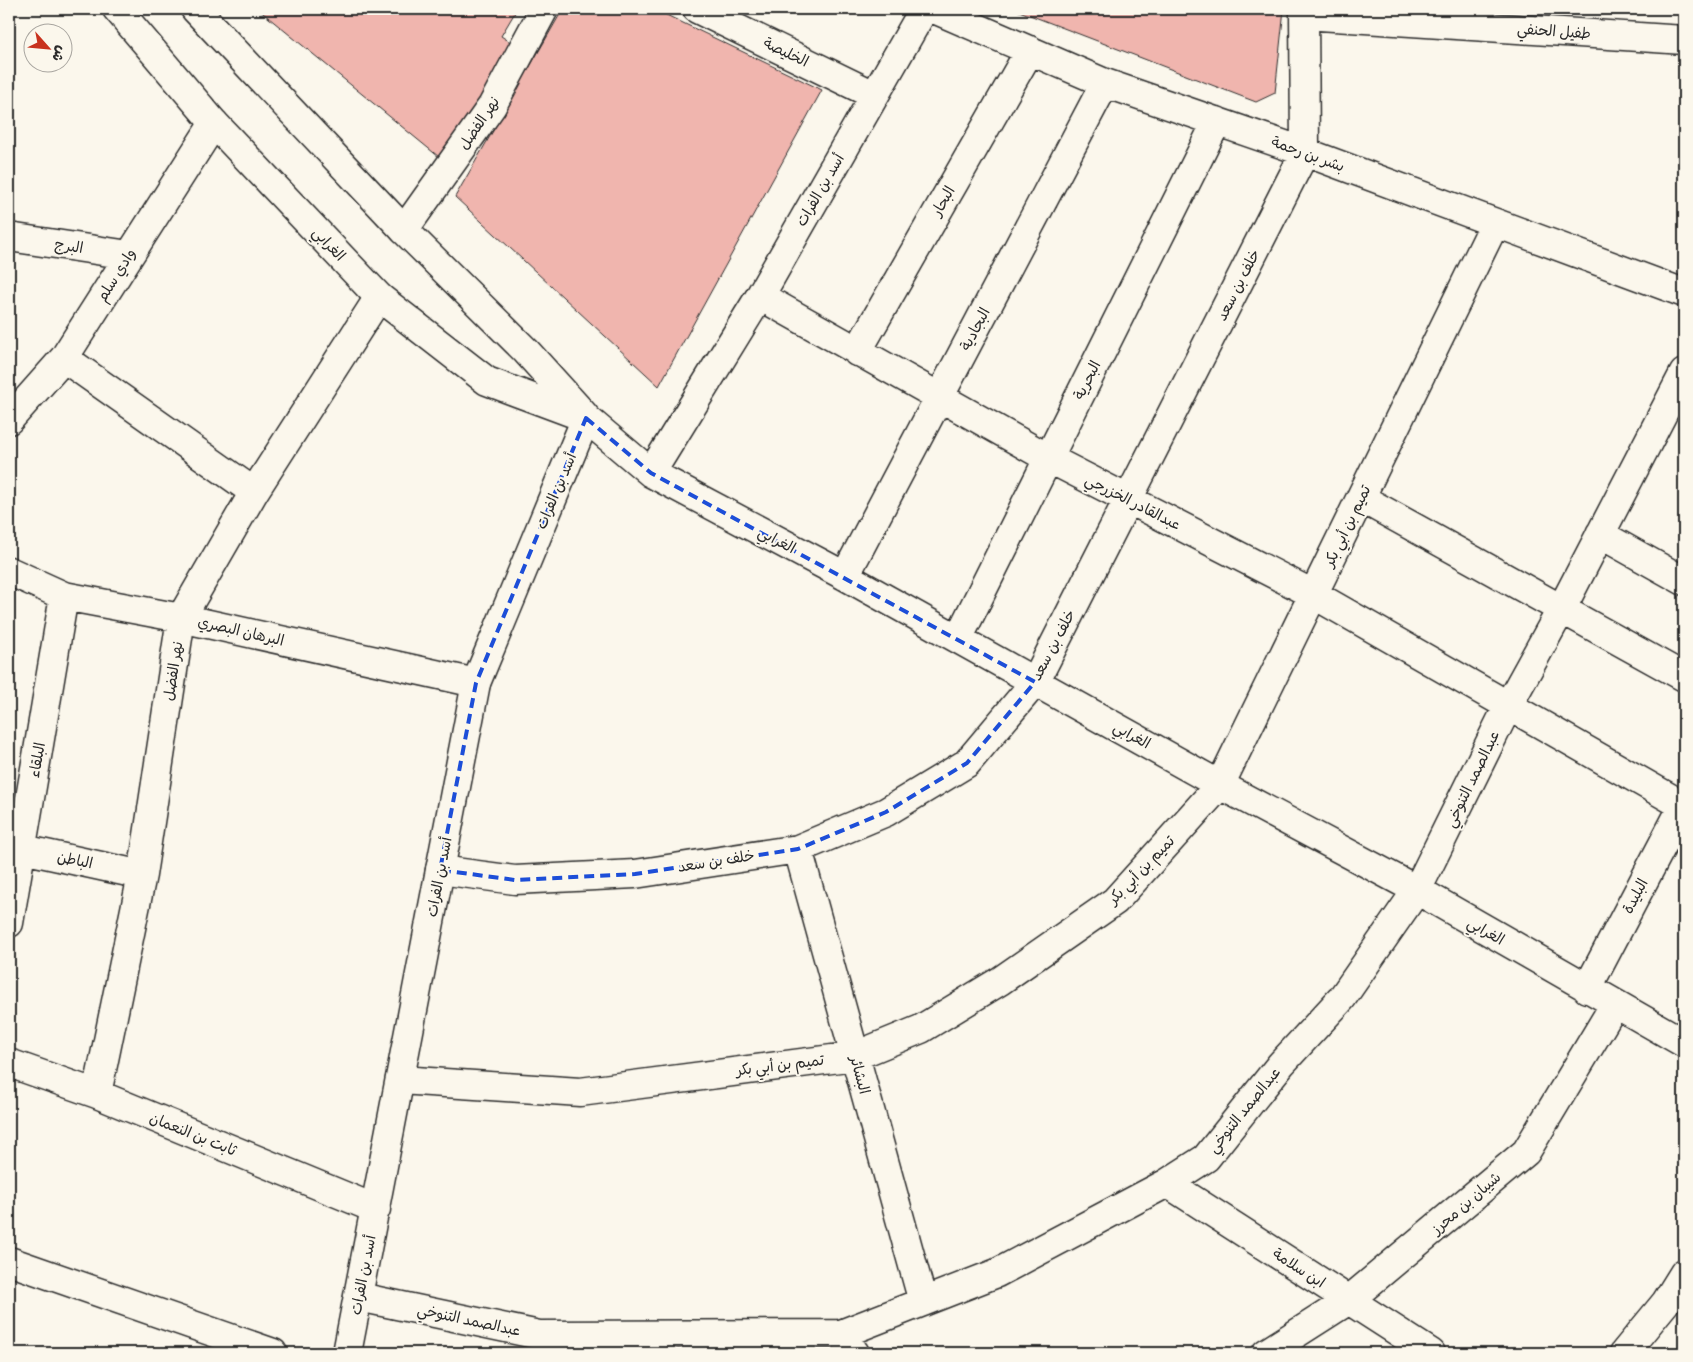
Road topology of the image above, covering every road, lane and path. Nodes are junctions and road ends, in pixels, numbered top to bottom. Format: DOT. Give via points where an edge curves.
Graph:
graph roads {
  1 [pos="117,9"];
  2 [pos="195,9"];
  3 [pos="544,9"];
  4 [pos="697,9"];
  5 [pos="924,9"];
  6 [pos="934,9"];
  7 [pos="1304,12"];
  8 [pos="1684,40"];
  9 [pos="1030,50"];
  10 [pos="1106,83"];
  11 [pos="874,95"];
  12 [pos="1216,121"];
  13 [pos="214,123"];
  14 [pos="1305,152"];
  15 [pos="1495,223"];
  16 [pos="404,230"];
  17 [pos="9,237"];
  18 [pos="130,255"];
  19 [pos="1684,293"];
  20 [pos="760,296"];
  21 [pos="380,298"];
  22 [pos="857,352"];
  23 [pos="64,358"];
  24 [pos="1684,373"];
  25 [pos="938,399"];
  26 [pos="586,418"];
  27 [pos="9,420"];
  28 [pos="1048,458"];
  29 [pos="651,473"];
  30 [pos="254,492"];
  31 [pos="1361,498"];
  32 [pos="1128,500"];
  33 [pos="1600,534"];
  34 [pos="9,571"];
  35 [pos="845,576"];
  36 [pos="1684,581"];
  37 [pos="1313,594"];
  38 [pos="64,596"];
  39 [pos="1562,608"];
  40 [pos="181,618"];
  41 [pos="958,639"];
  42 [pos="1684,677"];
  43 [pos="1035,682"];
  44 [pos="476,683"];
  45 [pos="1509,704"];
  46 [pos="1220,785"];
  47 [pos="1684,805"];
  48 [pos="15,847"];
  49 [pos="798,849"];
  50 [pos="440,870"];
  51 [pos="142,874"];
  52 [pos="1417,890"];
  53 [pos="9,923"];
  54 [pos="1587,989"];
  55 [pos="1615,1004"];
  56 [pos="1684,1043"];
  57 [pos="855,1056"];
  58 [pos="9,1063"];
  59 [pos="400,1080"];
  60 [pos="97,1094"];
  61 [pos="1167,1183"];
  62 [pos="376,1209"];
  63 [pos="9,1261"];
  64 [pos="1684,1273"];
  65 [pos="359,1297"];
  66 [pos="1349,1300"];
  67 [pos="923,1302"];
  68 [pos="848,1343"];
  69 [pos="273,1353"];
  70 [pos="347,1353"];
  71 [pos="1266,1353"];
  72 [pos="1431,1353"];
  73 [pos="1624,1353"];
  1 -- 13 [label="street, الغرابي"];
  2 -- 16 [label="street, الغرابي"];
  3 -- 16 [label="street, نهر الفضل" via="492,106"];
  4 -- 11 [label="street, الخليصة"];
  5 -- 11 [label="street, أسد بن الفرات"];
  6 -- 9 [label="street, بشر بن رحمة"];
  7 -- 8 [label="street, طفيل الحنفي"];
  7 -- 14 [label="street, خلف بن سعد"];
  9 -- 10 [label="street, بشر بن رحمة"];
  9 -- 22 [label="street, البحار"];
  10 -- 12 [label="street, بشر بن رحمة"];
  10 -- 25 [label="street, البجادية"];
  11 -- 20 [label="street, أسد بن الفرات"];
  12 -- 14 [label="street, بشر بن رحمة"];
  12 -- 28 [label="street, البحرية"];
  13 -- 18 [label="street, وادي سلم"];
  13 -- 21 [label="street, الغرابي"];
  14 -- 15 [label="street, بشر بن رحمة"];
  14 -- 32 [label="street, خلف بن سعد"];
  15 -- 19 [label="street, بشر بن رحمة"];
  15 -- 31 [label="street, تميم بن أبي بكر"];
  16 -- 26 [label="street, الغرابي" via="526,350"];
  17 -- 18 [label="street, البرج"];
  18 -- 23 [label="street, وادي سلم"];
  20 -- 22 [label="street, عبدالقادر الخزرجي"];
  20 -- 29 [label="street, أسد بن الفرات"];
  21 -- 26 [label="street, الغرابي" via="487,381"];
  21 -- 30 [label="street, نهر الفضل"];
  22 -- 25 [label="street, عبدالقادر الخزرجي"];
  23 -- 27 [label="street, وادي سلم"];
  23 -- 30 [label="street"];
  24 -- 33 [label="street, عبدالصمد التنوخي"];
  25 -- 28 [label="street, عبدالقادر الخزرجي"];
  25 -- 35 [label="street, البجادية"];
  26 -- 29 [label="street, الغرابي"];
  26 -- 44 [label="street, أسد بن الفرات"];
  28 -- 32 [label="street, عبدالقادر الخزرجي"];
  28 -- 41 [label="street, البحرية"];
  29 -- 35 [label="street, الغرابي"];
  30 -- 40 [label="street, نهر الفضل"];
  31 -- 37 [label="street, تميم بن أبي بكر"];
  31 -- 39 [label="street"];
  32 -- 37 [label="street, عبدالقادر الخزرجي"];
  32 -- 43 [label="street, خلف بن سعد"];
  33 -- 36 [label="street"];
  33 -- 39 [label="street, عبدالصمد التنوخي"];
  34 -- 38 [label="street, البرهان البصري"];
  35 -- 41 [label="street, الغرابي"];
  37 -- 45 [label="street, عبدالقادر الخزرجي"];
  37 -- 46 [label="street, تميم بن أبي بكر"];
  38 -- 40 [label="street, البرهان البصري"];
  38 -- 48 [label="street, البلقاء"];
  39 -- 42 [label="street"];
  39 -- 45 [label="street, عبدالصمد التنوخي"];
  40 -- 44 [label="street, البرهان البصري"];
  40 -- 51 [label="street, نهر الفضل"];
  41 -- 43 [label="street, الغرابي"];
  43 -- 46 [label="street, الغرابي"];
  43 -- 49 [label="street, خلف بن سعد" via="967,763 886,812"];
  44 -- 50 [label="street, أسد بن الفرات"];
  45 -- 47 [label="street, عبدالقادر الخزرجي"];
  45 -- 52 [label="street, عبدالصمد التنوخي"];
  46 -- 52 [label="street, الغرابي"];
  46 -- 57 [label="street, تميم بن أبي بكر" via="1115,901 1000,981 929,1024"];
  47 -- 54 [label="street, البليدة"];
  48 -- 51 [label="street, الباطن"];
  48 -- 53 [label="street, البلقاء"];
  49 -- 50 [label="street, خلف بن سعد" via="635,874 515,880"];
  49 -- 57 [label="street, البشائر"];
  50 -- 59 [label="street, أسد بن الفرات"];
  51 -- 60 [label="street, نهر الفضل"];
  52 -- 54 [label="street, الغرابي"];
  52 -- 61 [label="street, عبدالصمد التنوخي" via="1342,998 1281,1064 1206,1158"];
  54 -- 55 [label="street, الغرابي"];
  55 -- 56 [label="street, الغرابي"];
  55 -- 66 [label="street, شيبان بن محرز" via="1526,1152"];
  57 -- 59 [label="street, تميم بن أبي بكر" via="580,1092"];
  57 -- 67 [label="street, البشائر"];
  58 -- 60 [label="street, ثابت بن النعمان"];
  59 -- 62 [label="street, أسد بن الفرات"];
  60 -- 62 [label="street, ثابت بن النعمان"];
  61 -- 66 [label="street, ابن سلامة"];
  61 -- 67 [label="street, عبدالصمد التنوخي" via="996,1273"];
  62 -- 65 [label="street, أسد بن الفرات"];
  63 -- 69 [label="street"];
  64 -- 73 [label="street" via="1666,1302"];
  65 -- 68 [label="street, عبدالصمد التنوخي" via="539,1335"];
  65 -- 70 [label="street, أسد بن الفرات"];
  66 -- 71 [label="street, شيبان بن محرز"];
  66 -- 72 [label="street, ابن سلامة"];
  67 -- 68 [label="street, عبدالصمد التنوخي"];
}
